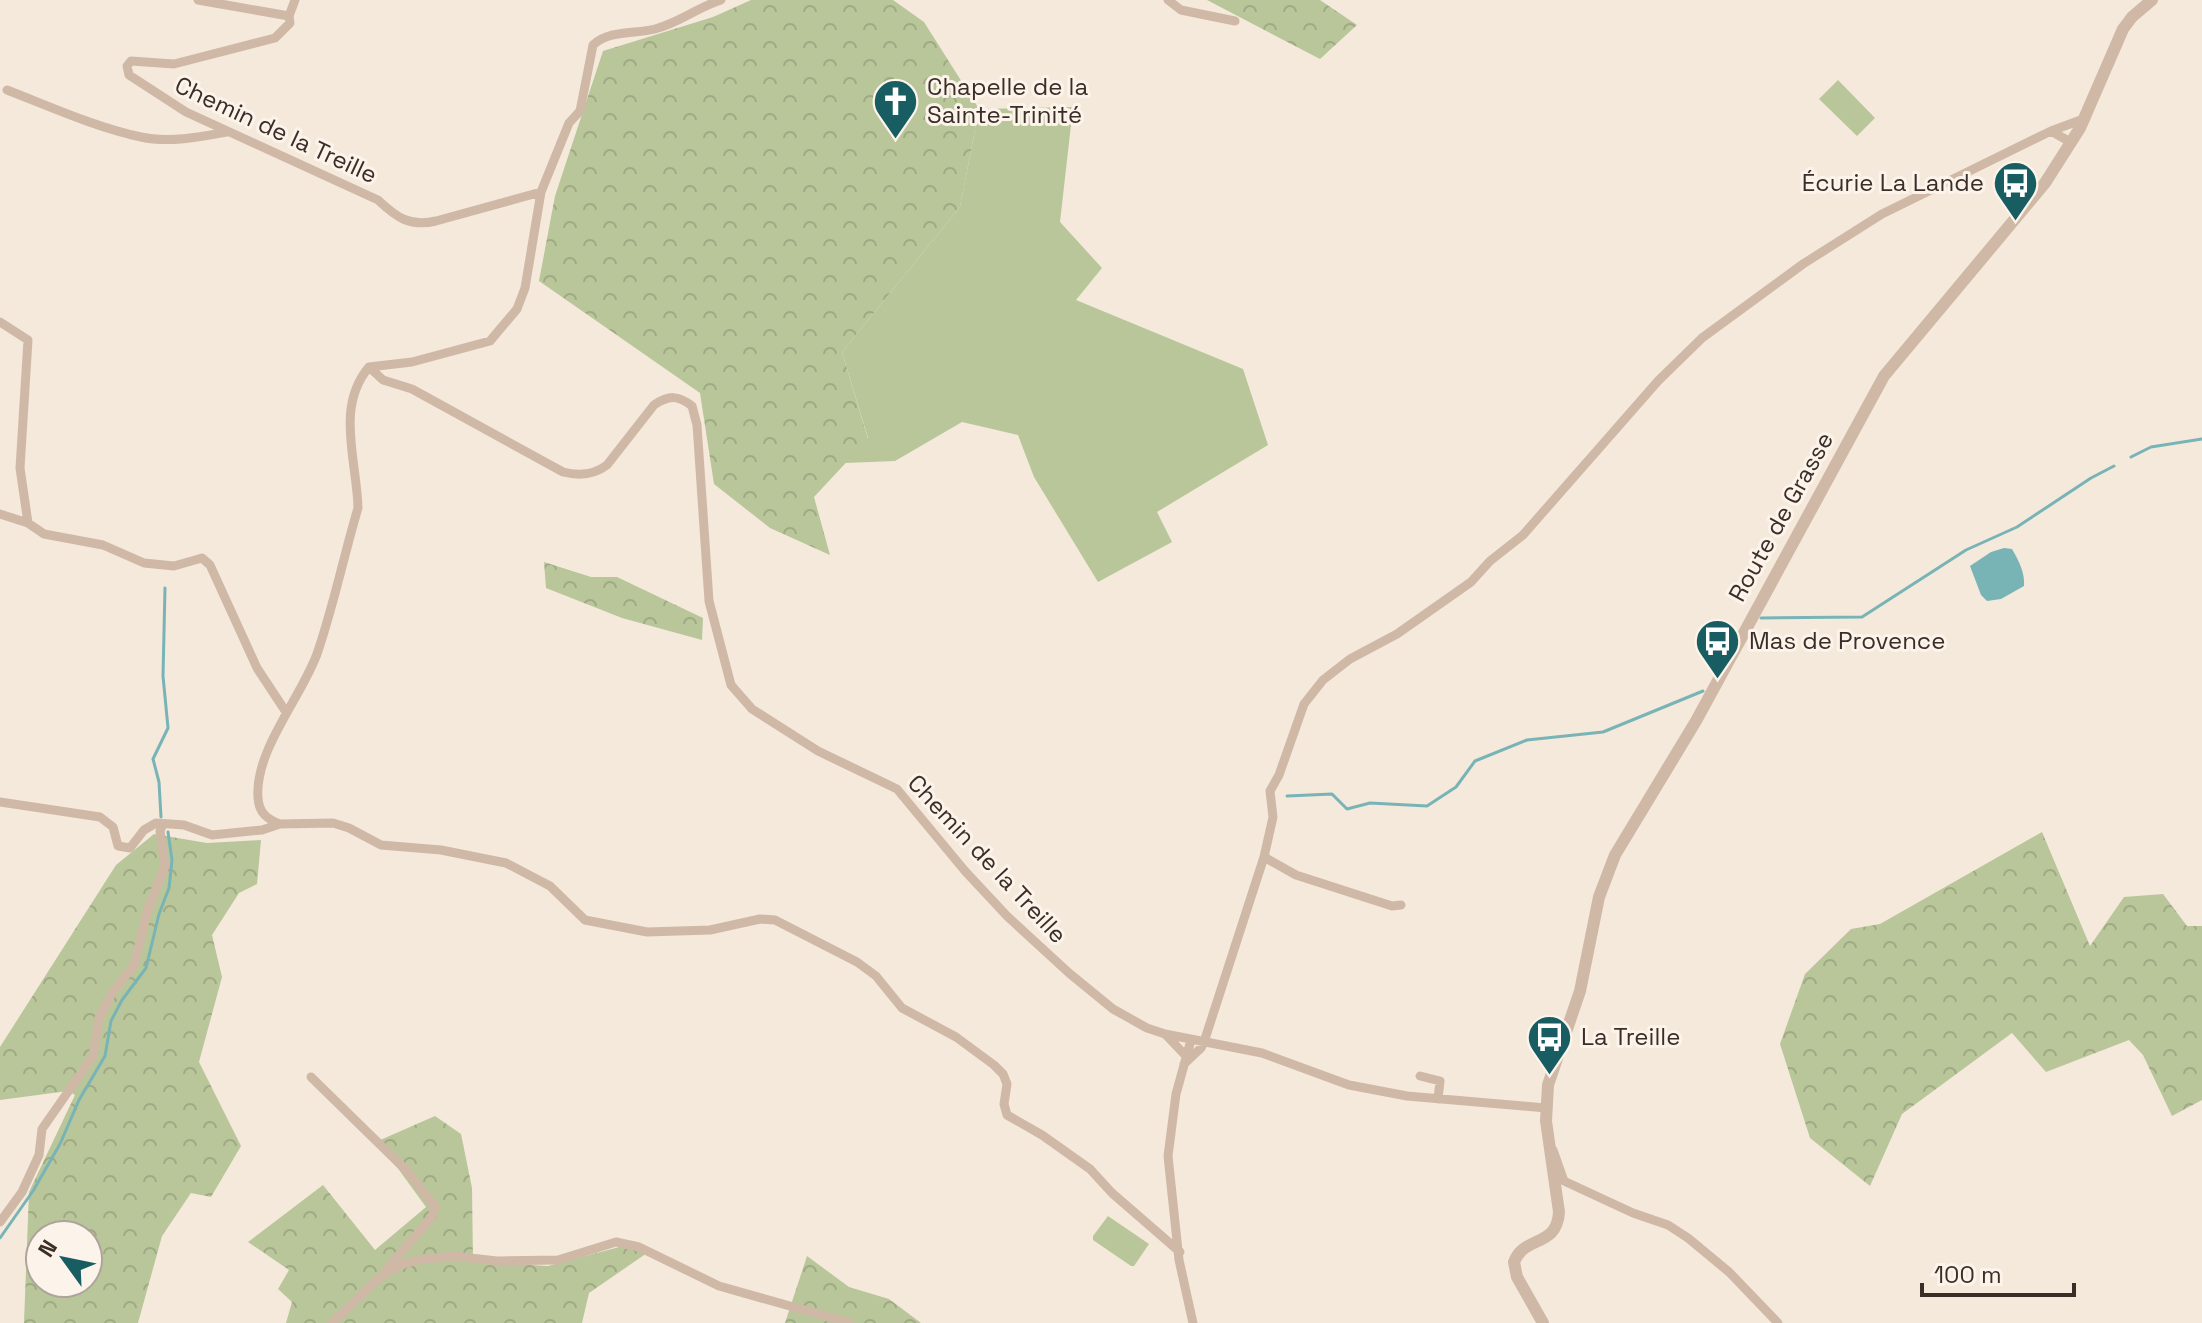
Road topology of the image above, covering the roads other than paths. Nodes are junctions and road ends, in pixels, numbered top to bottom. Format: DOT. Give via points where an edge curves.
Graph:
graph roads {
  1 [pos="198,0"];
  2 [pos="295,0"];
  3 [pos="721,0"];
  4 [pos="1168,0"];
  5 [pos="2152,0"];
  6 [pos="289,16"];
  7 [pos="1235,21"];
  8 [pos="7,90"];
  9 [pos="2086,118"];
  10 [pos="2051,131"];
  11 [pos="229,132"];
  12 [pos="2072,143"];
  13 [pos="541,192"];
  14 [pos="0,322"];
  15 [pos="369,367"];
  16 [pos="0,514"];
  17 [pos="28,523"];
  18 [pos="286,712"];
  19 [pos="0,802"];
  20 [pos="163,824"];
  21 [pos="280,824"];
  22 [pos="1264,857"];
  23 [pos="1401,905"];
  24 [pos="1165,1034"];
  25 [pos="1191,1040"];
  26 [pos="1204,1042"];
  27 [pos="1185,1060"];
  28 [pos="1420,1076"];
  29 [pos="311,1077"];
  30 [pos="1438,1099"];
  31 [pos="1546,1108"];
  32 [pos="1550,1147"];
  33 [pos="0,1222"];
  34 [pos="1180,1252"];
  35 [pos="379,1278"];
  36 [pos="332,1323"];
  37 [pos="850,1323"];
  38 [pos="1193,1323"];
  39 [pos="1543,1323"];
  40 [pos="1778,1323"];
  1 -- 6 [label="street"];
  2 -- 6 [label="street"];
  3 -- 13 [label="street" via="655,29 601,37 593,45 580,111 569,123"];
  4 -- 7 [label="street" via="1181,10"];
  5 -- 9 [label="street, Route de Grasse" via="2123,29"];
  6 -- 11 [label="street, Chemin de la Treille" via="287,29 275,38 174,64 131,61 127,66 129,75 154,94"];
  8 -- 11 [label="street" via="143,138"];
  9 -- 10 [label="street"];
  9 -- 12 [label="street, Route de Grasse"];
  10 -- 12 [label="street"];
  10 -- 22 [label="street" via="1882,214 1702,338 1523,535 1471,582 1323,680 1304,704 1270,791 1273,817"];
  11 -- 13 [label="street, Chemin de la Treille" via="421,225"];
  12 -- 31 [label="street, Route de Grasse" via="2015,222 1884,376 1703,708 1626,834 1599,897 1580,991 1550,1076"];
  13 -- 15 [label="street" via="525,288 517,309 490,341 412,362"];
  14 -- 17 [label="street" via="28,340 20,468"];
  15 -- 18 [label="street" via="353,396 350,451 358,508 317,655"];
  15 -- 24 [label="street, Chemin de la Treille" via="383,380 412,389 563,472 578,475 607,465 664,398 677,397 692,406 709,601 731,685 752,709 897,789 1007,916 1069,973 1113,1009"];
  16 -- 17 [label="street"];
  17 -- 18 [label="street" via="44,534 103,545 144,563 174,566 202,558 210,565 257,668"];
  18 -- 21 [label="street" via="258,790 261,811"];
  19 -- 20 [label="street" via="100,817 113,827 123,849 149,826"];
  20 -- 21 [label="street" via="212,835"];
  20 -- 33 [label="street" via="165,866 134,965 112,993 99,1018 93,1056 42,1129 39,1155"];
  21 -- 34 [label="street" via="333,823 381,845 494,859 550,886 579,917 624,928 710,930 767,919 792,927 857,962 902,1008 994,1065 1007,1084 1007,1115 1079,1160"];
  22 -- 23 [label="street" via="1296,875"];
  22 -- 26 [label="street"];
  24 -- 25 [label="street, Chemin de la Treille"];
  24 -- 27 [label="street"];
  25 -- 26 [label="street, Chemin de la Treille"];
  25 -- 27 [label="street"];
  26 -- 27 [label="street"];
  26 -- 30 [label="street, Chemin de la Treille" via="1262,1053 1349,1085"];
  27 -- 34 [label="street" via="1168,1156"];
  28 -- 30 [label="street" via="1440,1081"];
  29 -- 35 [label="street" via="407,1171 435,1207"];
  30 -- 31 [label="street, Chemin de la Treille"];
  31 -- 32 [label="street, Route de Grasse"];
  32 -- 39 [label="street, Route de Grasse" via="1557,1225 1550,1235 1524,1248 1514,1262"];
  32 -- 40 [label="street" via="1564,1181 1688,1238"];
  34 -- 38 [label="street"];
  35 -- 36 [label="street"];
  35 -- 37 [label="street" via="417,1260 558,1260 616,1242 639,1247 719,1286"];
}
